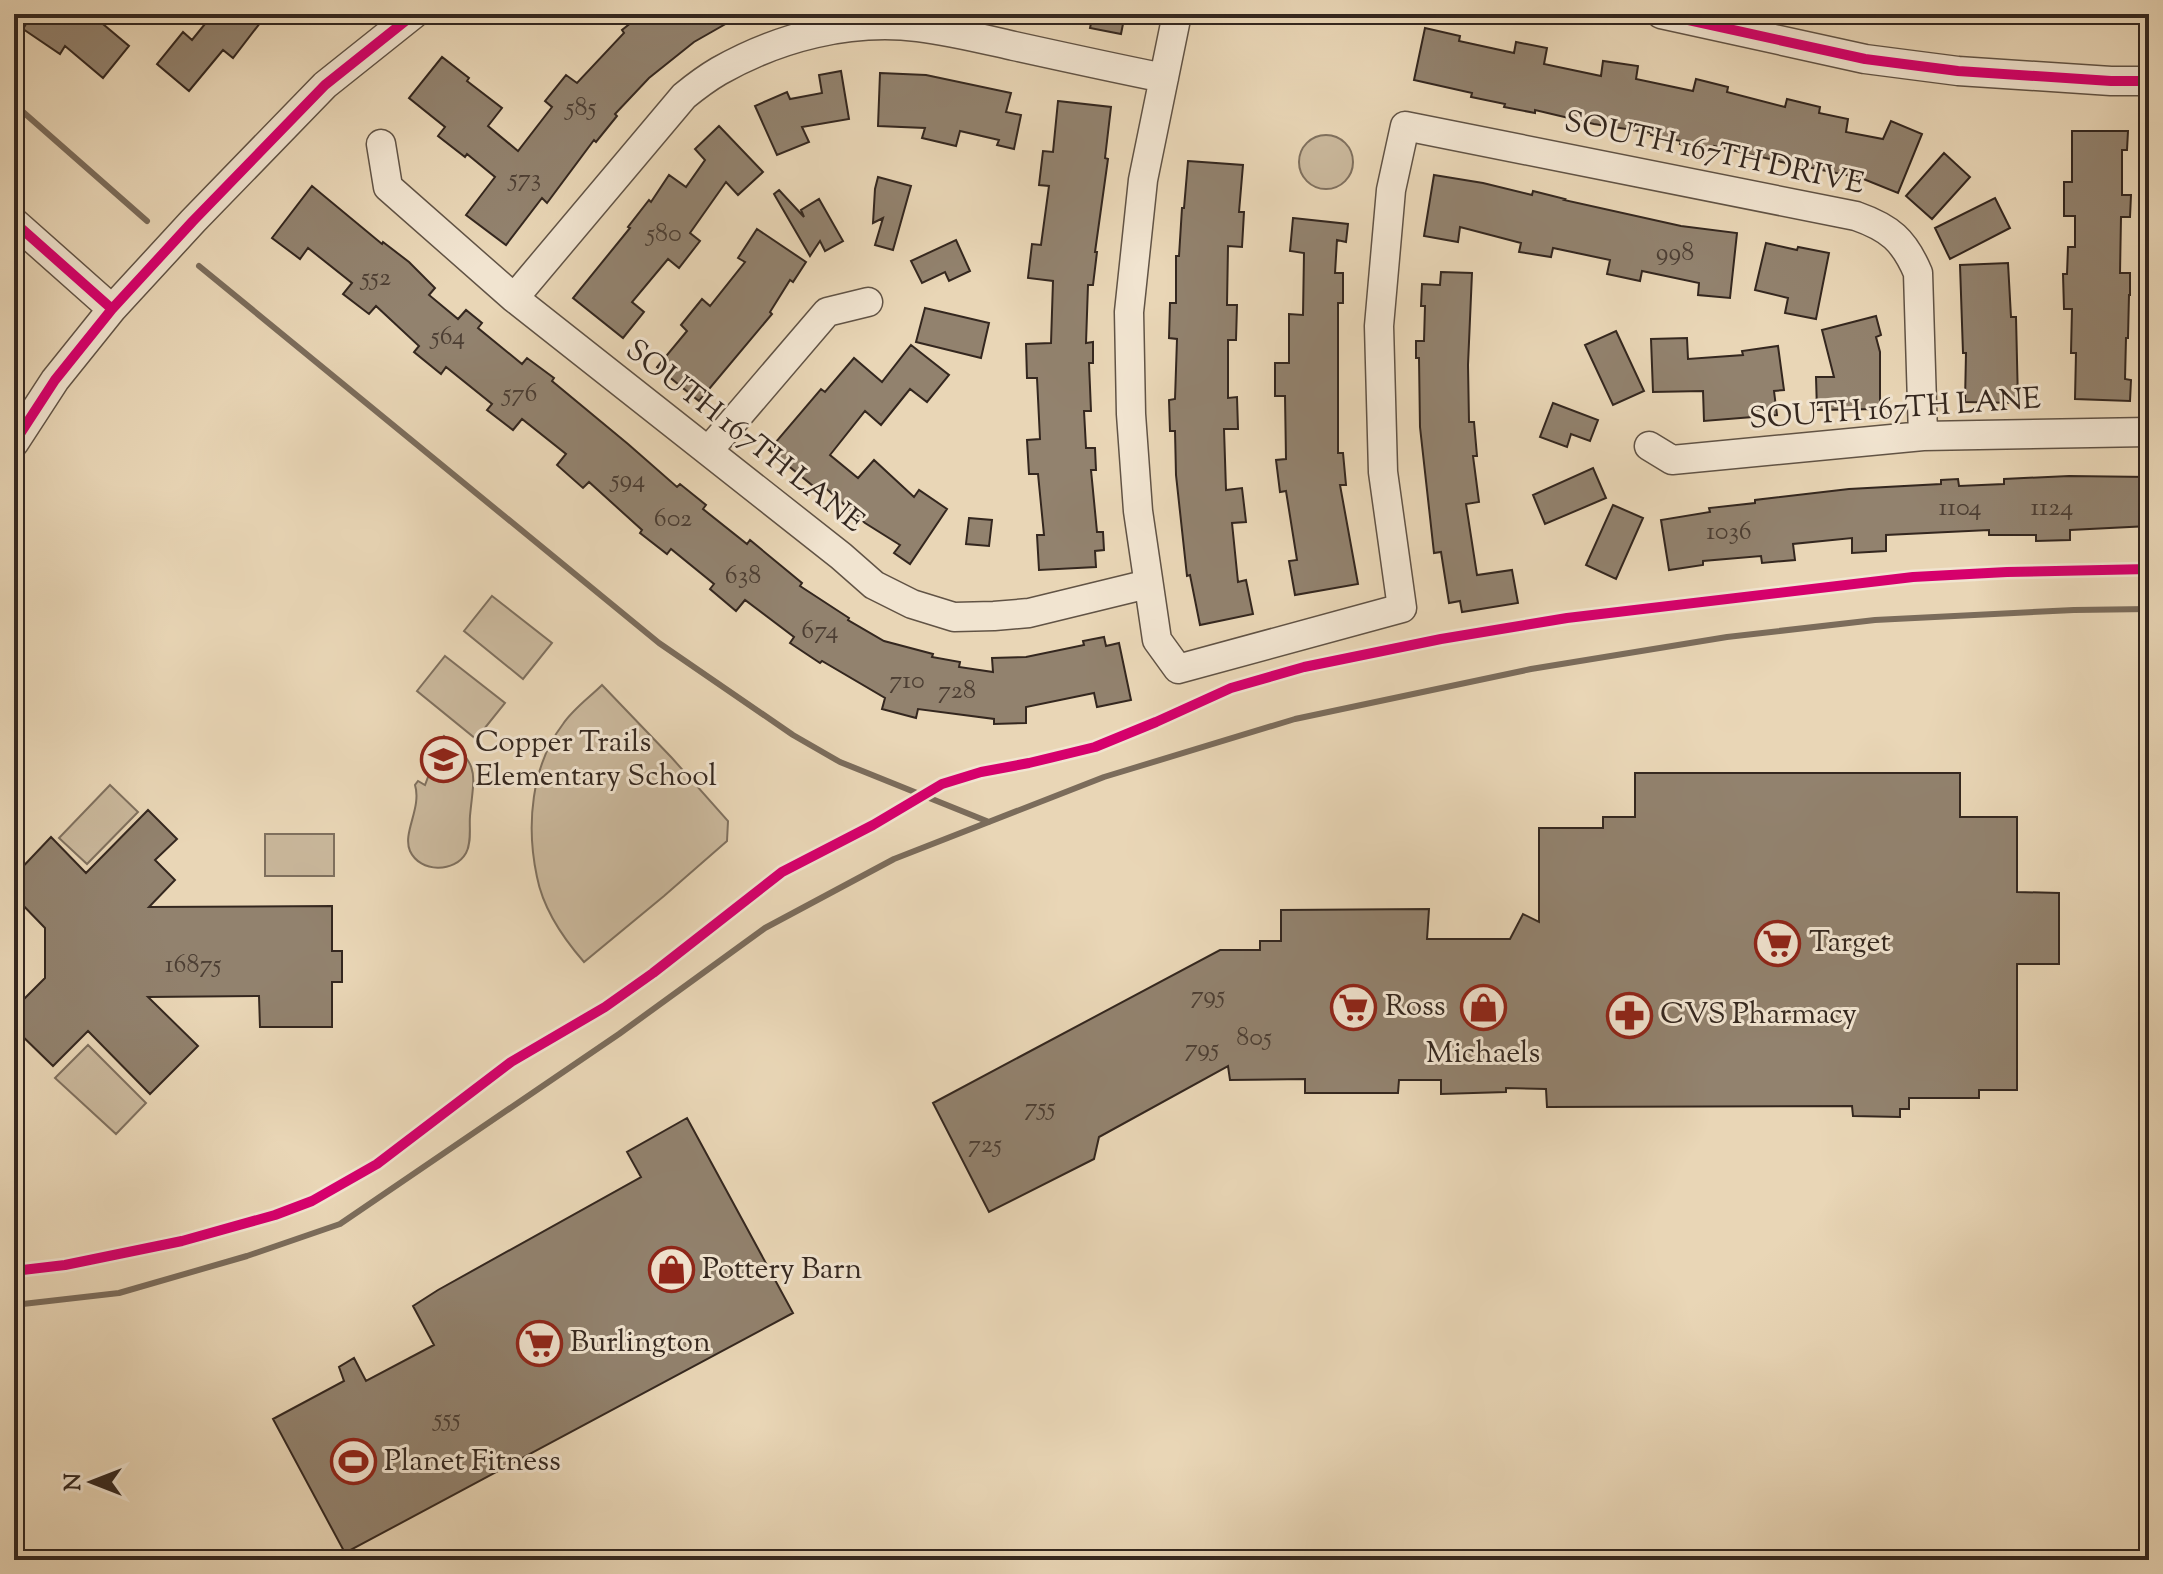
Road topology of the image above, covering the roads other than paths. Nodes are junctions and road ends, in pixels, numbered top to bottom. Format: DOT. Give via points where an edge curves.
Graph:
graph roads {
  1 [pos="414,14"];
  2 [pos="1177,14"];
  3 [pos="1661,14"];
  4 [pos="1776,26"];
  5 [pos="1164,78"];
  6 [pos="2149,81"];
  7 [pos="381,144"];
  8 [pos="14,222"];
  9 [pos="514,298"];
  10 [pos="868,302"];
  11 [pos="112,309"];
  12 [pos="2149,432"];
  13 [pos="1923,436"];
  14 [pos="14,443"];
  15 [pos="1649,446"];
  16 [pos="708,451"];
  17 [pos="1148,584"];
  1 -- 11 [label="street" via="325,85"];
  2 -- 5 [label="street"];
  3 -- 4 [label="street"];
  4 -- 6 [label="street" via="1865,59 1958,71"];
  5 -- 9 [label="street" via="917,27 850,27 765,48 684,96"];
  5 -- 17 [label="street" via="1143,180 1129,312 1132,428"];
  7 -- 9 [label="street, SOUTH 167TH LANE" via="388,187"];
  8 -- 11 [label="street"];
  9 -- 16 [label="street, SOUTH 167TH LANE"];
  10 -- 16 [label="street" via="827,312"];
  11 -- 14 [label="street" via="55,380"];
  12 -- 13 [label="street, SOUTH 167TH LANE"];
  13 -- 15 [label="street, SOUTH 167TH LANE" via="1672,460"];
  13 -- 17 [label="street, SOUTH 167TH DRIVE" via="1918,273 1901,240 1878,224 1405,126 1391,190 1379,326 1383,472 1402,608 1178,669 1157,640"];
  16 -- 17 [label="street, SOUTH 167TH LANE" via="874,585 954,617 1029,613"];
}
